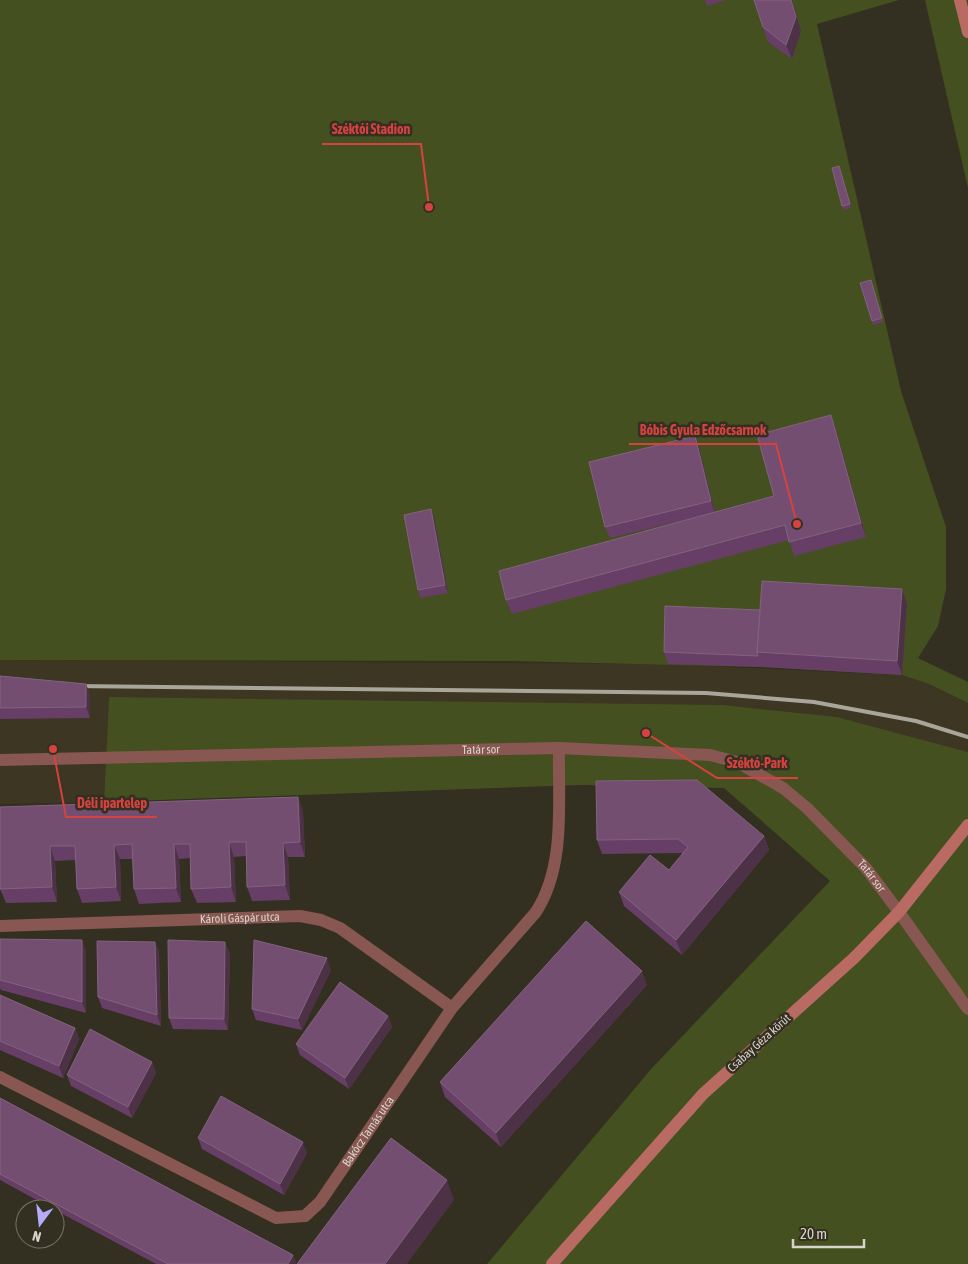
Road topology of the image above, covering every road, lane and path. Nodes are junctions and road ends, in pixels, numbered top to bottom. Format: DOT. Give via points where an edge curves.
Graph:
graph roads {
  1 [pos="960,0"];
  2 [pos="968,32"];
  3 [pos="559,748"];
  4 [pos="0,760"];
  5 [pos="968,825"];
  6 [pos="899,912"];
  7 [pos="0,926"];
  8 [pos="452,1008"];
  9 [pos="968,1009"];
  10 [pos="0,1077"];
  11 [pos="552,1264"];
  1 -- 2 [label="street"];
  3 -- 4 [label="street, Tatár sor"];
  3 -- 6 [label="street, Tatár sor" via="693,753 737,762 782,788 807,808 866,868"];
  3 -- 8 [label="street, Bakócz Tamás utca" via="556,856 546,898"];
  5 -- 6 [label="street, Csabay Géza körút"];
  6 -- 9 [label="street, Tatár sor"];
  6 -- 11 [label="street, Csabay Géza körút" via="854,958 703,1094"];
  7 -- 8 [label="street, Károli Gáspár utca" via="300,916 340,928"];
  8 -- 10 [label="street, Bakócz Tamás utca" via="320,1202 305,1216 276,1218"];
}
